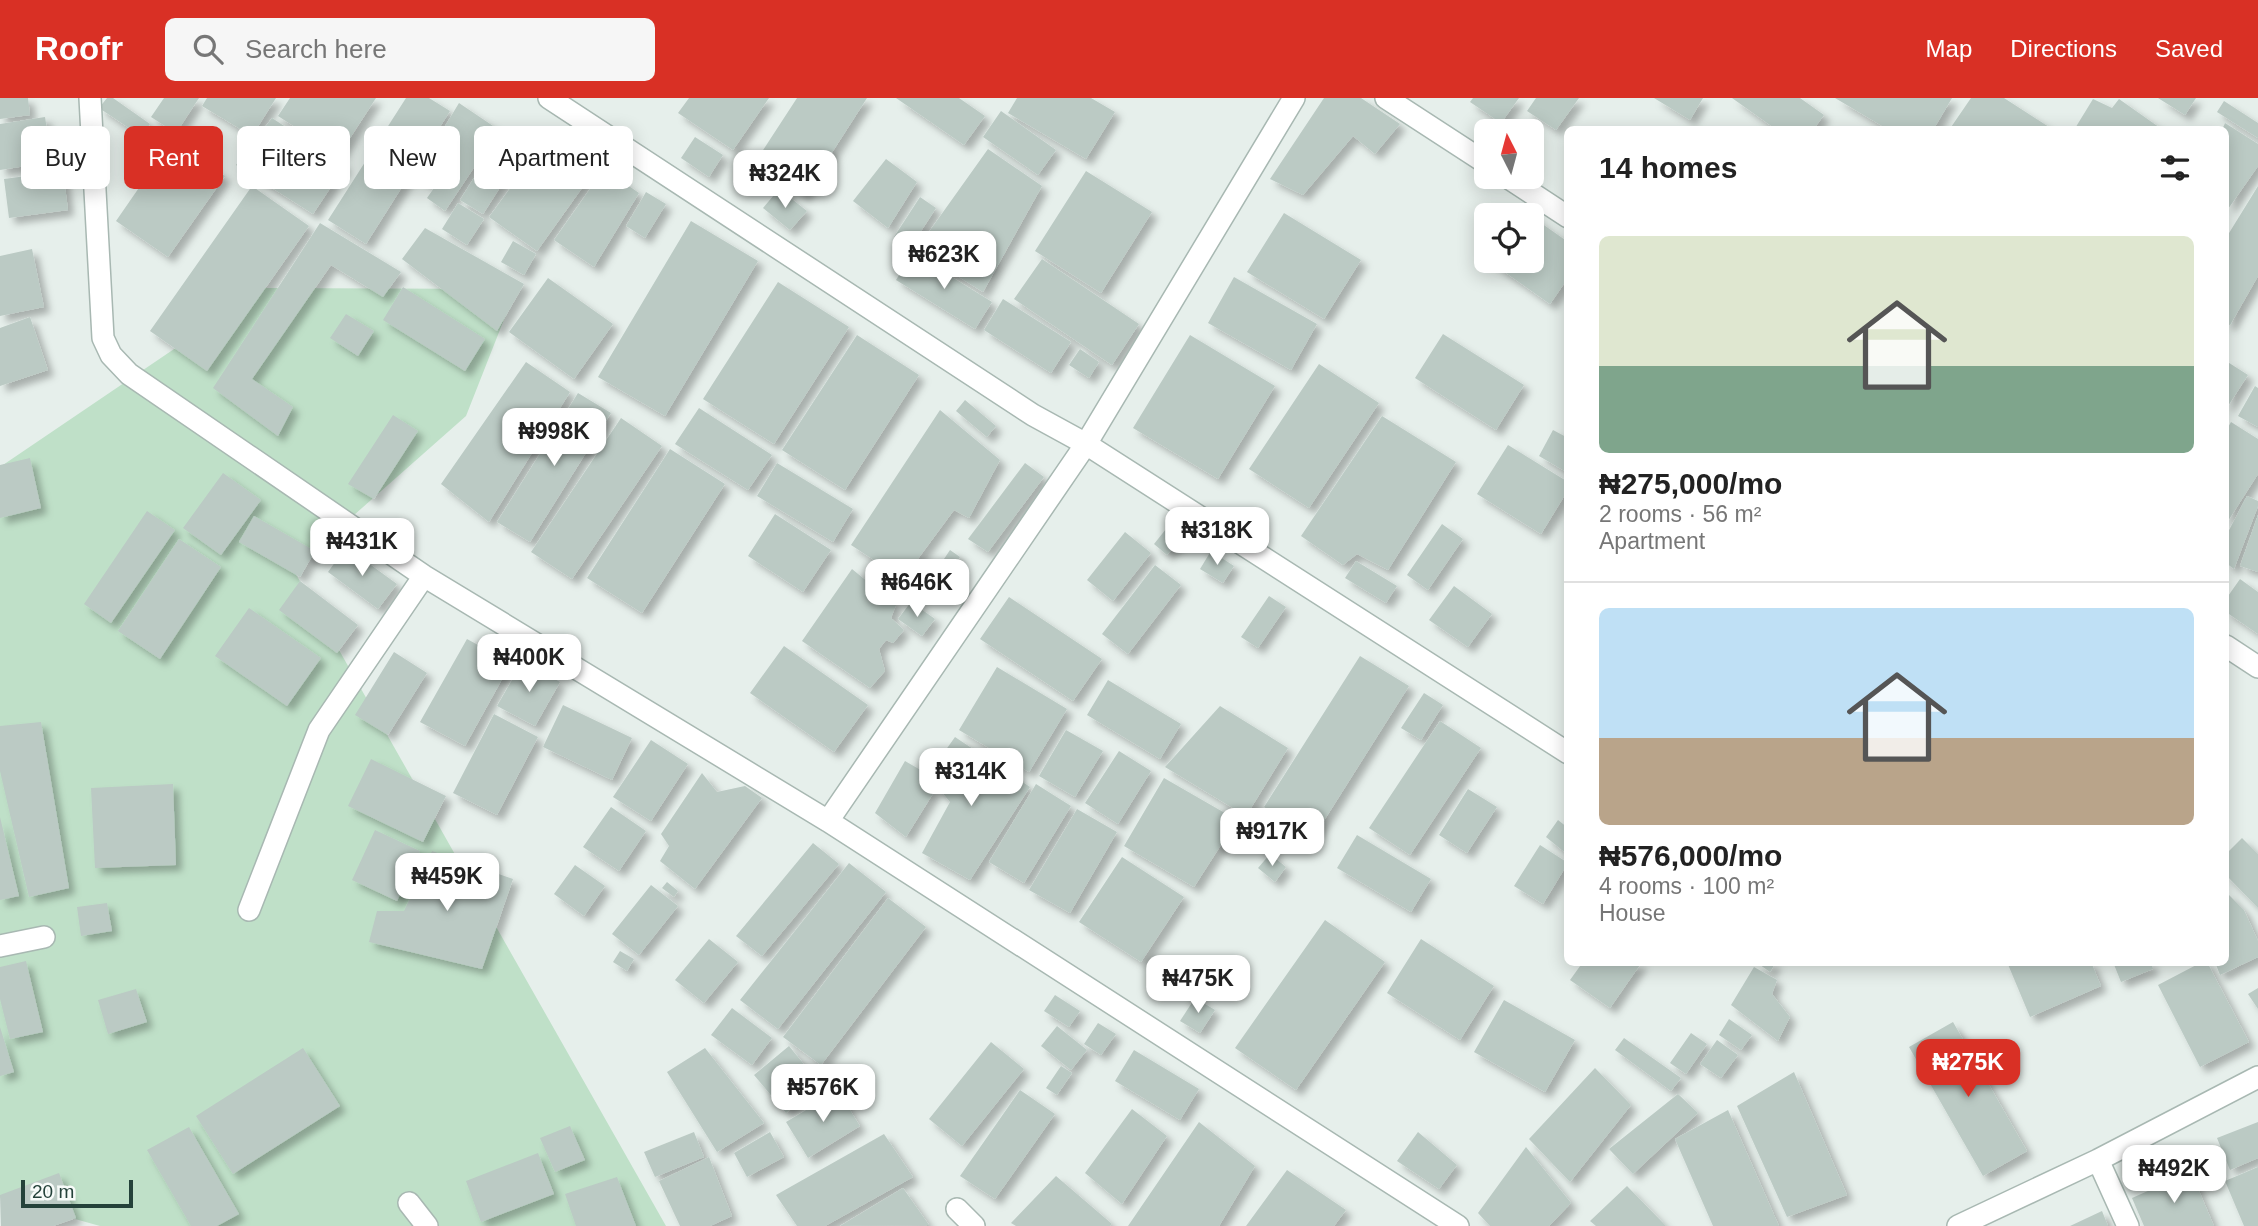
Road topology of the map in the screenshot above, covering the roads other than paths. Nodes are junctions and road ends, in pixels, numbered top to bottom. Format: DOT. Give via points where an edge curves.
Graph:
graph roads {
  1 [pos="90,98"];
  2 [pos="549,98"];
  3 [pos="1294,98"];
  4 [pos="1386,98"];
  5 [pos="1474,155"];
  6 [pos="1525,189"];
  7 [pos="1564,214"];
  8 [pos="1086,444"];
  9 [pos="424,576"];
  10 [pos="2229,648"];
  11 [pos="2258,667"];
  12 [pos="1564,750"];
  13 [pos="828,821"];
  14 [pos="249,910"];
  15 [pos="44,937"];
  16 [pos="0,946"];
  17 [pos="2258,1077"];
  18 [pos="2098,1160"];
  19 [pos="409,1203"];
  20 [pos="957,1209"];
  21 [pos="427,1226"];
  22 [pos="974,1226"];
  23 [pos="1458,1226"];
  24 [pos="1958,1226"];
  25 [pos="2129,1226"];
  1 -- 9 [label="street" via="103,338 111,355 129,374"];
  2 -- 8 [label="street" via="1033,415"];
  3 -- 8 [label="street"];
  4 -- 5 [label="street"];
  6 -- 7 [label="street"];
  8 -- 12 [label="street"];
  8 -- 13 [label="street"];
  9 -- 13 [label="street"];
  9 -- 14 [label="street" via="319,730"];
  10 -- 11 [label="street"];
  13 -- 23 [label="street"];
  15 -- 16 [label="street"];
  17 -- 18 [label="street"];
  18 -- 24 [label="street"];
  18 -- 25 [label="street"];
  19 -- 21 [label="street"];
  20 -- 22 [label="street"];
}
